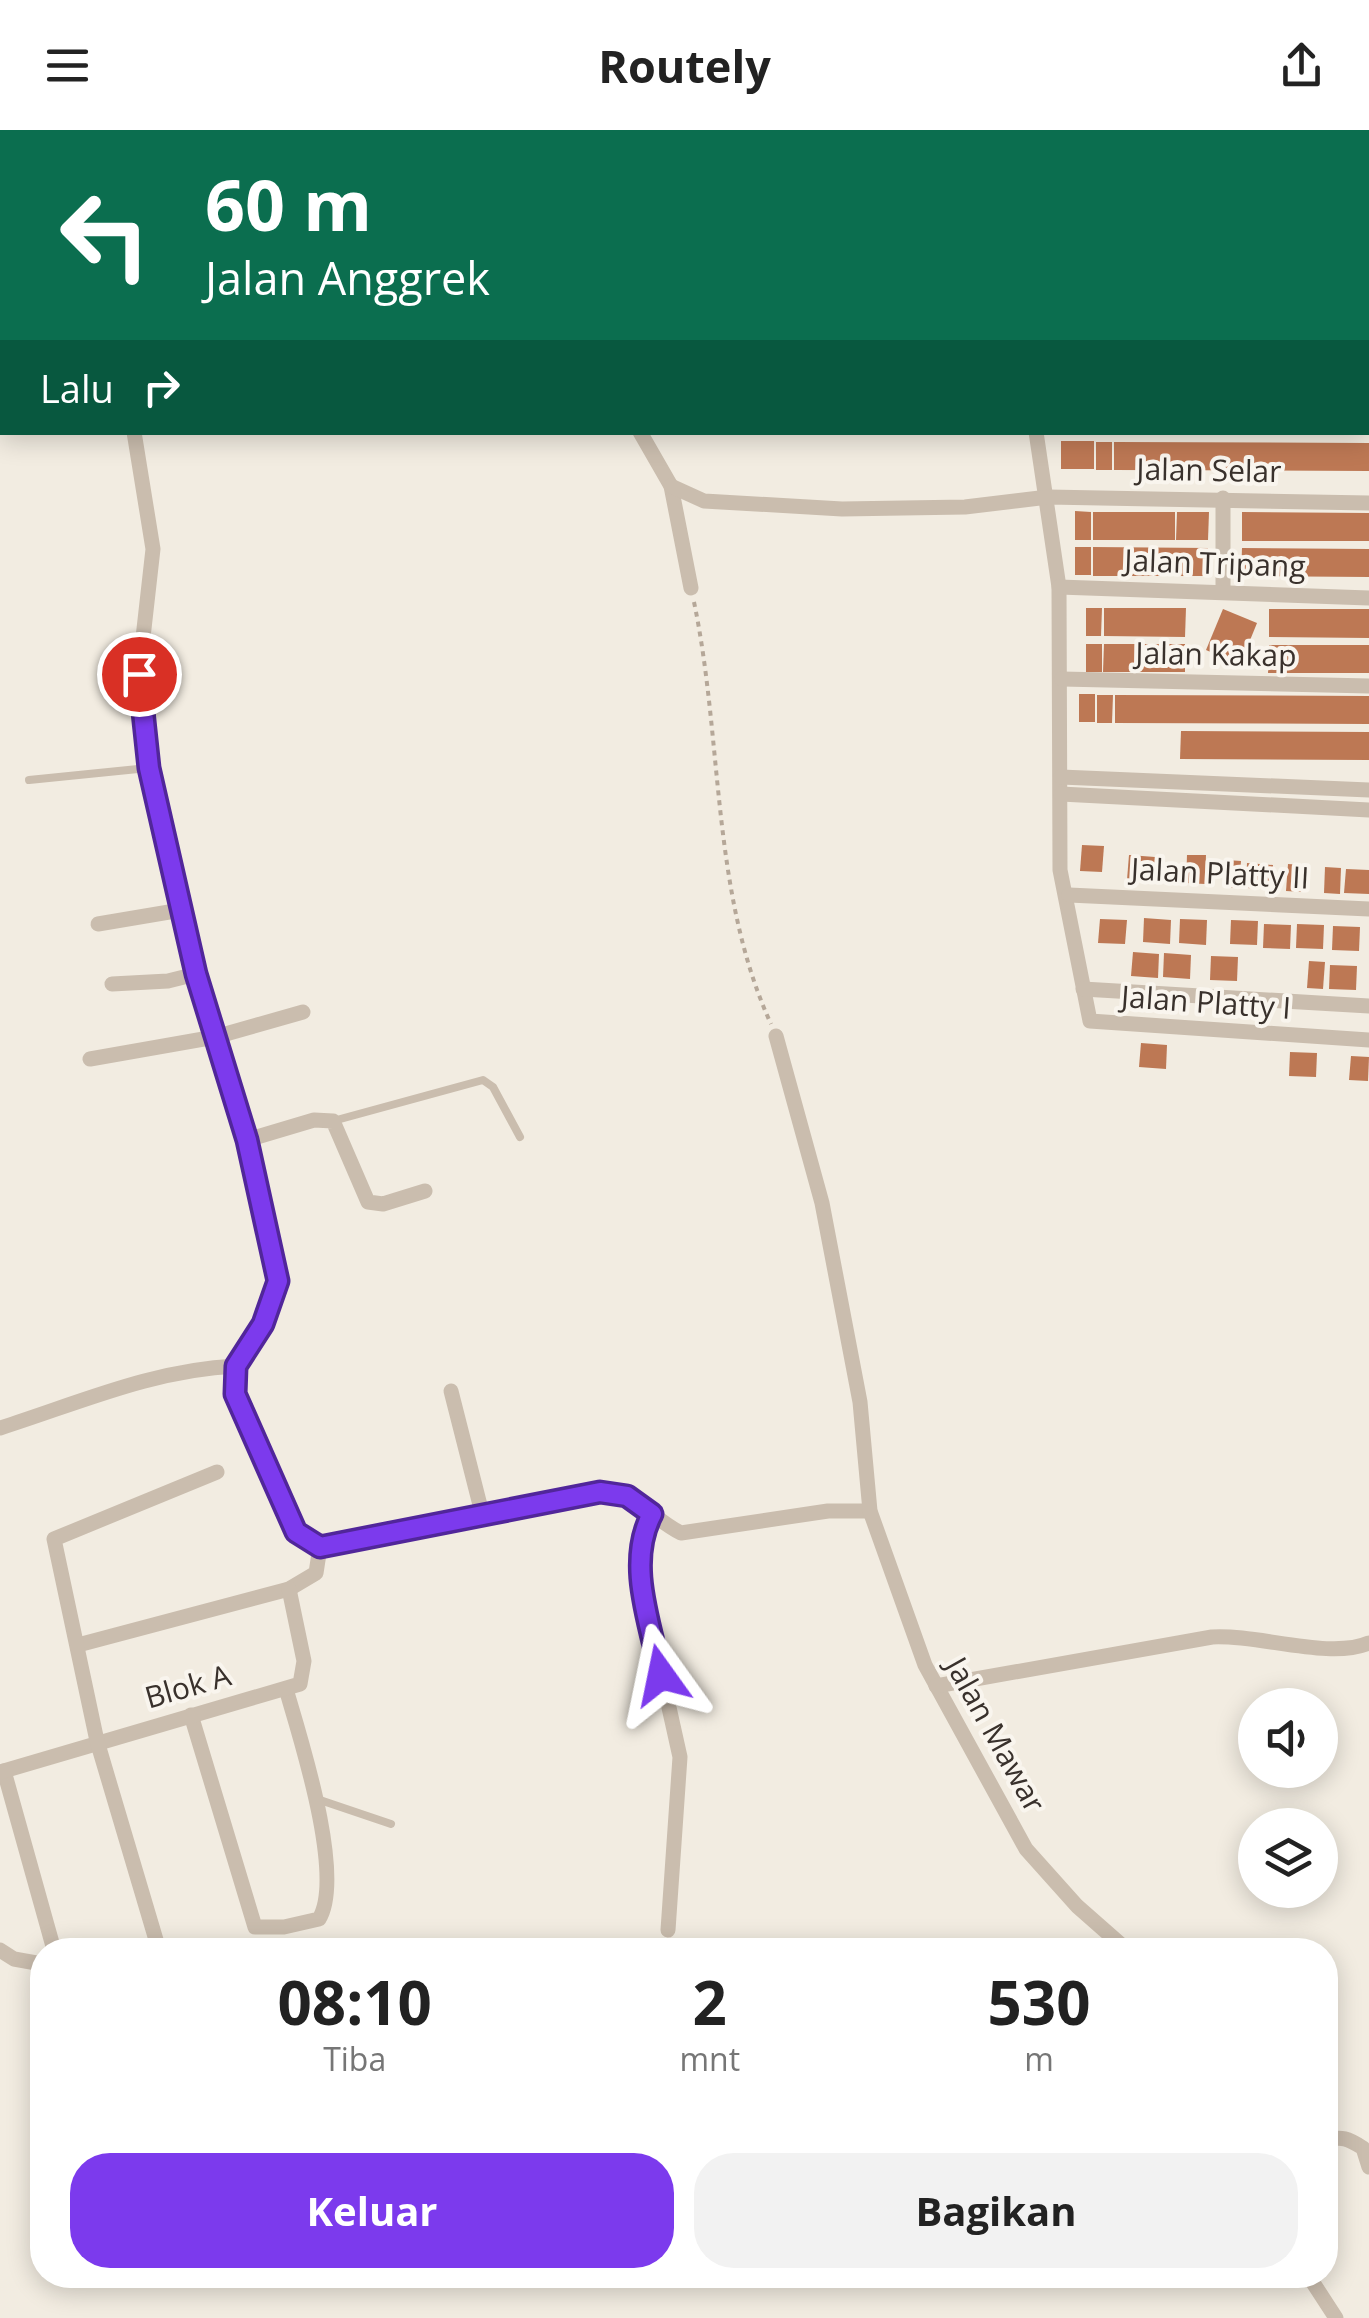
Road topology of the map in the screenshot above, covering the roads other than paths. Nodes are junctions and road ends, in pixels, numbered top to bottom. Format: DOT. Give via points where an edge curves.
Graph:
graph roads {
  1 [pos="134,435"];
  2 [pos="642,435"];
  3 [pos="1037,435"];
  4 [pos="671,486"];
  5 [pos="1048,497"];
  6 [pos="1223,498"];
  7 [pos="1369,503"];
  8 [pos="1060,587"];
  9 [pos="690,588"];
  10 [pos="1223,591"];
  11 [pos="1369,598"];
  12 [pos="1062,679"];
  13 [pos="1369,686"];
  14 [pos="149,768"];
  15 [pos="1060,776"];
  16 [pos="29,780"];
  17 [pos="1369,790"];
  18 [pos="1061,794"];
  19 [pos="1369,810"];
  20 [pos="1069,895"];
  21 [pos="1369,908"];
  22 [pos="182,910"];
  23 [pos="98,924"];
  24 [pos="196,974"];
  25 [pos="112,984"];
  26 [pos="1083,990"];
  27 [pos="1369,1006"];
  28 [pos="303,1012"];
  29 [pos="214,1036"];
  30 [pos="776,1036"];
  31 [pos="1369,1040"];
  32 [pos="90,1058"];
  33 [pos="333,1121"];
  34 [pos="520,1137"];
  35 [pos="247,1140"];
  36 [pos="425,1191"];
  37 [pos="236,1366"];
  38 [pos="451,1391"];
  39 [pos="0,1428"];
  40 [pos="217,1472"];
  41 [pos="870,1511"];
  42 [pos="482,1513"];
  43 [pos="652,1514"];
  44 [pos="320,1547"];
  45 [pos="289,1589"];
  46 [pos="1369,1644"];
  47 [pos="78,1645"];
  48 [pos="936,1686"];
  49 [pos="286,1689"];
  50 [pos="191,1715"];
  51 [pos="97,1742"];
  52 [pos="2,1771"];
  53 [pos="317,1799"];
  54 [pos="391,1824"];
  55 [pos="668,1930"];
  56 [pos="51,1938"];
  57 [pos="155,1938"];
  58 [pos="1113,1938"];
  59 [pos="0,1950"];
  60 [pos="30,1962"];
  61 [pos="1338,2136"];
  62 [pos="1369,2167"];
  63 [pos="1316,2288"];
  64 [pos="1336,2318"];
  1 -- 14 [label="street" via="153,549 139,674"];
  2 -- 4 [label="street"];
  3 -- 5 [label="street, Jalan Platty I"];
  4 -- 5 [label="street, Jalan Selar" via="704,501 842,509"];
  4 -- 9 [label="street"];
  5 -- 6 [label="street, Jalan Selar"];
  5 -- 8 [label="street, Jalan Platty I"];
  6 -- 7 [label="street, Jalan Selar"];
  6 -- 10 [label="street"];
  8 -- 10 [label="street, Jalan Tripang"];
  8 -- 12 [label="street, Jalan Platty I"];
  10 -- 11 [label="street, Jalan Tripang"];
  12 -- 13 [label="street, Jalan Kakap"];
  12 -- 15 [label="street, Jalan Platty I"];
  14 -- 16 [label="lane"];
  14 -- 22 [label="street"];
  15 -- 17 [label="street"];
  15 -- 18 [label="street, Jalan Platty I"];
  18 -- 19 [label="street"];
  18 -- 20 [label="street, Jalan Platty I" via="1060,870"];
  20 -- 21 [label="street, Jalan Platty II"];
  20 -- 26 [label="street, Jalan Platty I"];
  22 -- 23 [label="street"];
  22 -- 24 [label="street"];
  24 -- 25 [label="street"];
  24 -- 29 [label="street"];
  26 -- 27 [label="street"];
  26 -- 31 [label="street, Jalan Platty I" via="1090,1021 1098,1024"];
  28 -- 29 [label="street"];
  29 -- 32 [label="street"];
  29 -- 35 [label="street"];
  30 -- 41 [label="street, Jalan Mawar" via="822,1202 860,1402"];
  33 -- 34 [label="lane" via="483,1080"];
  33 -- 35 [label="street" via="314,1120"];
  33 -- 36 [label="street" via="368,1202"];
  35 -- 37 [label="street" via="278,1281 263,1324"];
  37 -- 39 [label="street" via="128,1383"];
  37 -- 44 [label="street" via="240,1412 296,1532"];
  38 -- 42 [label="street"];
  40 -- 47 [label="street" via="56,1534"];
  41 -- 43 [label="street" via="818,1512 704,1533 681,1533"];
  41 -- 48 [label="street, Jalan Mawar"];
  42 -- 43 [label="street" via="616,1491"];
  42 -- 44 [label="street"];
  43 -- 55 [label="street" via="639,1538 642,1586 680,1757"];
  44 -- 45 [label="street" via="316,1573"];
  45 -- 47 [label="street"];
  45 -- 49 [label="street" via="304,1662 300,1684"];
  46 -- 48 [label="street" via="1318,1647 1212,1637"];
  47 -- 51 [label="street"];
  48 -- 58 [label="street, Jalan Mawar" via="1026,1848"];
  49 -- 50 [label="street, Blok A"];
  49 -- 53 [label="street"];
  50 -- 51 [label="street, Blok A"];
  50 -- 53 [label="street" via="255,1927 319,1919 326,1908"];
  51 -- 52 [label="street, Blok A"];
  51 -- 57 [label="street"];
  52 -- 56 [label="street"];
  53 -- 54 [label="lane"];
  59 -- 60 [label="street"];
  61 -- 62 [label="street" via="1364,2148"];
  63 -- 64 [label="street"];
}
